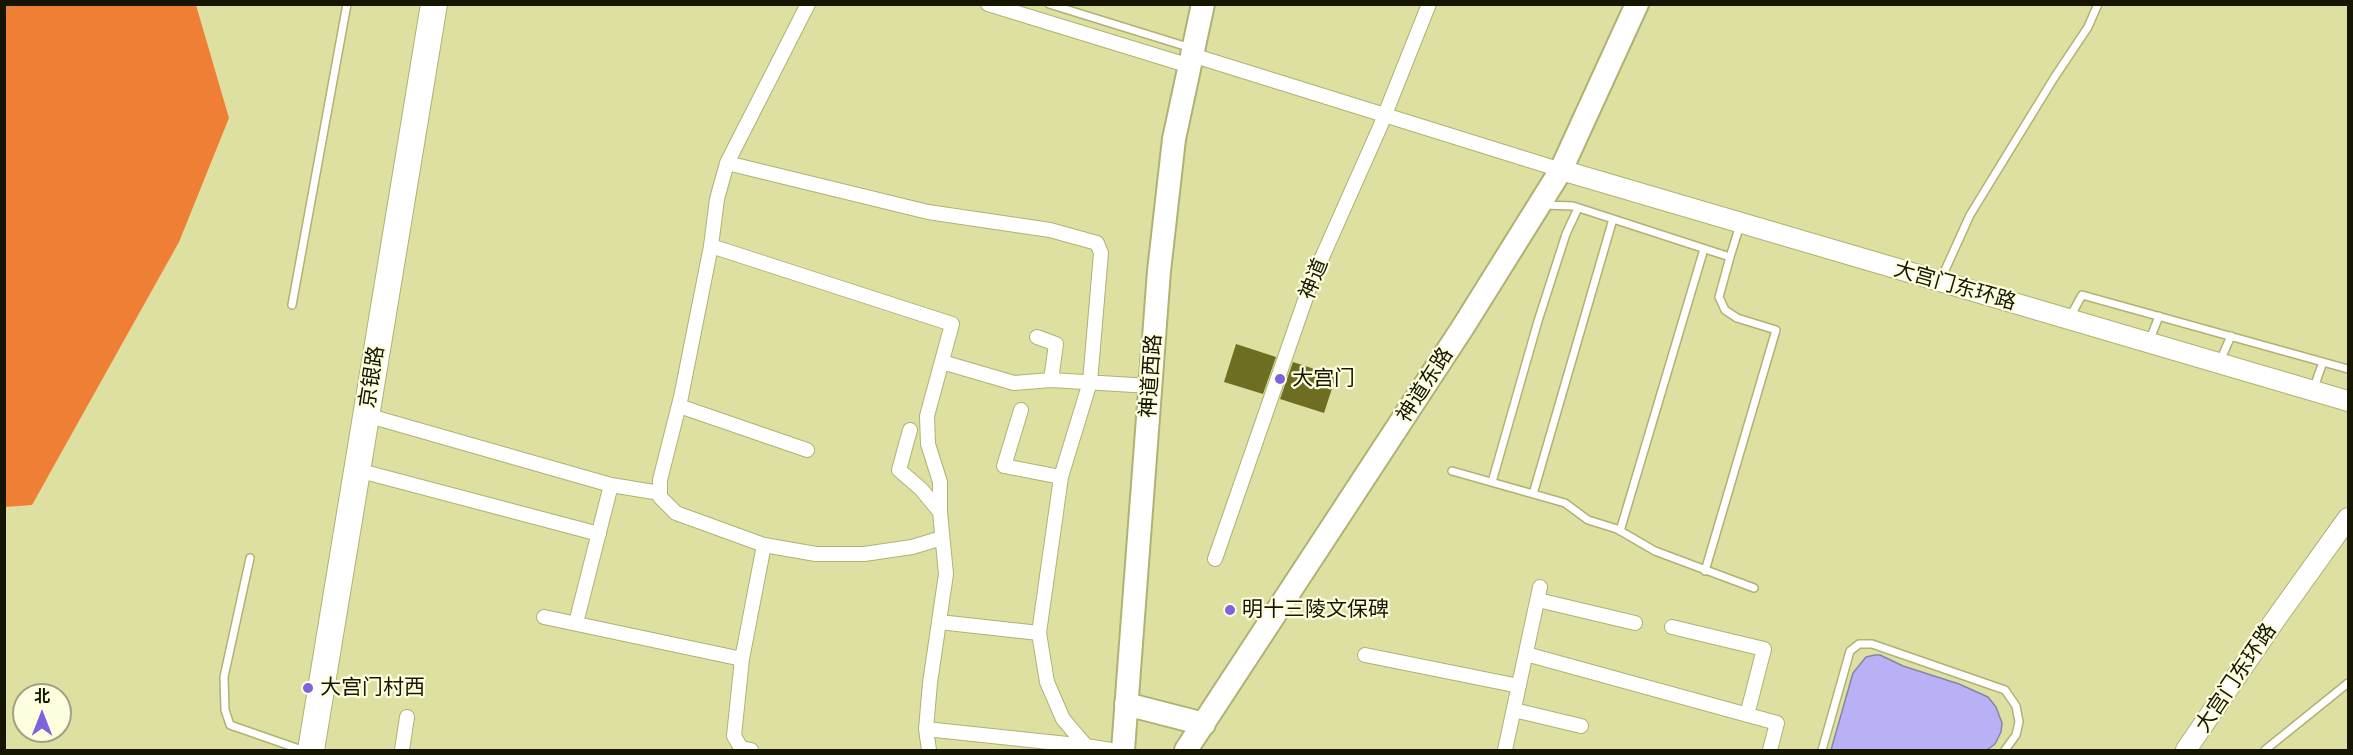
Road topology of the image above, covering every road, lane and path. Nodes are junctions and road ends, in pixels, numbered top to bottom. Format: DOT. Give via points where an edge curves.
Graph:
graph roads {
  1 [pos="347,4"];
  2 [pos="434,4"];
  3 [pos="443,4"];
  4 [pos="808,4"];
  5 [pos="988,4"];
  6 [pos="1049,4"];
  7 [pos="1203,4"];
  8 [pos="1429,4"];
  9 [pos="1637,4"];
  10 [pos="2098,4"];
  11 [pos="1192,57"];
  12 [pos="1385,114"];
  13 [pos="727,163"];
  14 [pos="1561,170"];
  15 [pos="1539,205"];
  16 [pos="1578,207"];
  17 [pos="1613,219"];
  18 [pos="1741,223"];
  19 [pos="711,246"];
  20 [pos="1704,249"];
  21 [pos="1730,257"];
  22 [pos="1940,281"];
  23 [pos="292,306"];
  24 [pos="2159,316"];
  25 [pos="2069,319"];
  26 [pos="2231,336"];
  27 [pos="1037,338"];
  28 [pos="2149,342"];
  29 [pos="942,362"];
  30 [pos="2323,362"];
  31 [pos="2220,363"];
  32 [pos="2349,369"];
  33 [pos="1051,381"];
  34 [pos="1090,382"];
  35 [pos="1150,386"];
  36 [pos="2313,390"];
  37 [pos="2349,401"];
  38 [pos="679,406"];
  39 [pos="1021,410"];
  40 [pos="369,416"];
  41 [pos="910,430"];
  42 [pos="807,450"];
  43 [pos="361,471"];
  44 [pos="1452,471"];
  45 [pos="1061,477"];
  46 [pos="1492,482"];
  47 [pos="612,485"];
  48 [pos="660,493"];
  49 [pos="1533,494"];
  50 [pos="940,512"];
  51 [pos="2349,518"];
  52 [pos="1620,531"];
  53 [pos="599,534"];
  54 [pos="942,538"];
  55 [pos="764,545"];
  56 [pos="250,558"];
  57 [pos="1215,559"];
  58 [pos="1705,571"];
  59 [pos="1754,588"];
  60 [pos="544,616"];
  61 [pos="939,622"];
  62 [pos="576,623"];
  63 [pos="1635,623"];
  64 [pos="1672,627"];
  65 [pos="1039,633"];
  66 [pos="1526,654"];
  67 [pos="1365,655"];
  68 [pos="742,659"];
  69 [pos="2349,683"];
  70 [pos="1519,686"];
  71 [pos="1126,704"];
  72 [pos="1514,710"];
  73 [pos="1747,715"];
  74 [pos="407,717"];
  75 [pos="1204,724"];
  76 [pos="1581,726"];
  77 [pos="926,729"];
  78 [pos="1086,746"];
  79 [pos="1058,747"];
  80 [pos="302,750"];
  81 [pos="311,750"];
  82 [pos="321,750"];
  83 [pos="402,750"];
  84 [pos="751,750"];
  85 [pos="929,750"];
  86 [pos="1111,750"];
  87 [pos="1123,750"];
  88 [pos="1186,750"];
  89 [pos="1505,750"];
  90 [pos="1770,750"];
  91 [pos="1822,750"];
  92 [pos="2005,750"];
  93 [pos="2186,750"];
  94 [pos="2265,750"];
  1 -- 23 [label="lane"];
  2 -- 40 [label="highway, 京银路"];
  3 -- 40 [label="highway, 京银路"];
  4 -- 13 [label="street"];
  5 -- 11 [label="street"];
  6 -- 11 [label="lane"];
  7 -- 11 [label="main road, 神道西路"];
  8 -- 12 [label="street, 神道"];
  9 -- 14 [label="main road, 神道东路"];
  10 -- 22 [label="lane" via="2088,27 1970,215"];
  11 -- 12 [label="street"];
  11 -- 35 [label="main road, 神道西路" via="1174,139"];
  12 -- 14 [label="street"];
  12 -- 57 [label="street, 神道" via="1312,280"];
  13 -- 19 [label="street" via="717,198"];
  13 -- 34 [label="street" via="928,212 1050,230 1097,243 1101,253"];
  14 -- 15 [label="main road, 神道东路"];
  14 -- 18 [label="street, 大宫门东环路"];
  15 -- 16 [label="lane"];
  15 -- 75 [label="main road, 神道东路"];
  16 -- 17 [label="lane"];
  16 -- 46 [label="lane" via="1538,321"];
  17 -- 20 [label="lane"];
  17 -- 49 [label="lane"];
  18 -- 21 [label="lane"];
  18 -- 22 [label="street, 大宫门东环路"];
  19 -- 29 [label="street" via="952,324"];
  19 -- 38 [label="street"];
  20 -- 21 [label="lane"];
  20 -- 52 [label="lane"];
  21 -- 58 [label="lane" via="1719,297 1725,310 1737,318 1776,330"];
  22 -- 25 [label="street, 大宫门东环路"];
  24 -- 25 [label="lane" via="2082,295"];
  24 -- 26 [label="lane"];
  24 -- 28 [label="lane"];
  25 -- 28 [label="street, 大宫门东环路"];
  26 -- 30 [label="lane"];
  26 -- 31 [label="lane"];
  27 -- 33 [label="street" via="1056,344"];
  28 -- 31 [label="street, 大宫门东环路"];
  29 -- 33 [label="street" via="1014,383"];
  29 -- 50 [label="street" via="927,416 928,444 940,482"];
  30 -- 32 [label="lane"];
  30 -- 36 [label="lane"];
  31 -- 36 [label="street, 大宫门东环路"];
  33 -- 34 [label="street"];
  34 -- 35 [label="street"];
  34 -- 45 [label="street"];
  35 -- 71 [label="main road, 神道西路"];
  36 -- 37 [label="street, 大宫门东环路"];
  38 -- 42 [label="street"];
  38 -- 48 [label="street"];
  39 -- 45 [label="street" via="1004,466"];
  40 -- 43 [label="highway, 京银路"];
  40 -- 47 [label="street"];
  41 -- 50 [label="street" via="899,470"];
  43 -- 53 [label="street"];
  43 -- 81 [label="highway, 京银路"];
  43 -- 82 [label="highway, 京银路"];
  44 -- 46 [label="lane"];
  45 -- 65 [label="street"];
  46 -- 49 [label="lane"];
  47 -- 48 [label="street"];
  47 -- 53 [label="street"];
  48 -- 55 [label="street" via="676,513"];
  49 -- 52 [label="lane" via="1565,503 1588,520"];
  50 -- 54 [label="street"];
  51 -- 93 [label="street, 大宫门东环路"];
  52 -- 58 [label="lane" via="1655,551"];
  53 -- 62 [label="street"];
  54 -- 55 [label="street" via="864,554 816,554"];
  54 -- 61 [label="street" via="946,574"];
  55 -- 68 [label="street"];
  56 -- 80 [label="lane" via="224,677 225,710 230,725"];
  58 -- 59 [label="lane"];
  60 -- 62 [label="street"];
  61 -- 65 [label="street"];
  61 -- 77 [label="street"];
  62 -- 68 [label="street"];
  63 -- 66 [label="street" via="1539,593"];
  64 -- 73 [label="street" via="1764,649"];
  65 -- 78 [label="street" via="1047,682 1063,719"];
  66 -- 70 [label="street"];
  66 -- 73 [label="street"];
  67 -- 70 [label="street"];
  68 -- 84 [label="street" via="734,736 741,748"];
  69 -- 94 [label="lane"];
  70 -- 72 [label="street"];
  71 -- 75 [label="main road" via="1166,708"];
  71 -- 87 [label="main road, 神道西路"];
  72 -- 76 [label="street"];
  72 -- 89 [label="street"];
  73 -- 90 [label="street" via="1777,723"];
  74 -- 83 [label="street"];
  75 -- 88 [label="main road, 神道东路"];
  77 -- 79 [label="street"];
  77 -- 85 [label="street"];
  78 -- 79 [label="street"];
  78 -- 86 [label="street"];
  91 -- 92 [label="lane" via="1850,651 1859,644 1872,644 2005,690 2016,706 2019,722 2016,735"];
}
